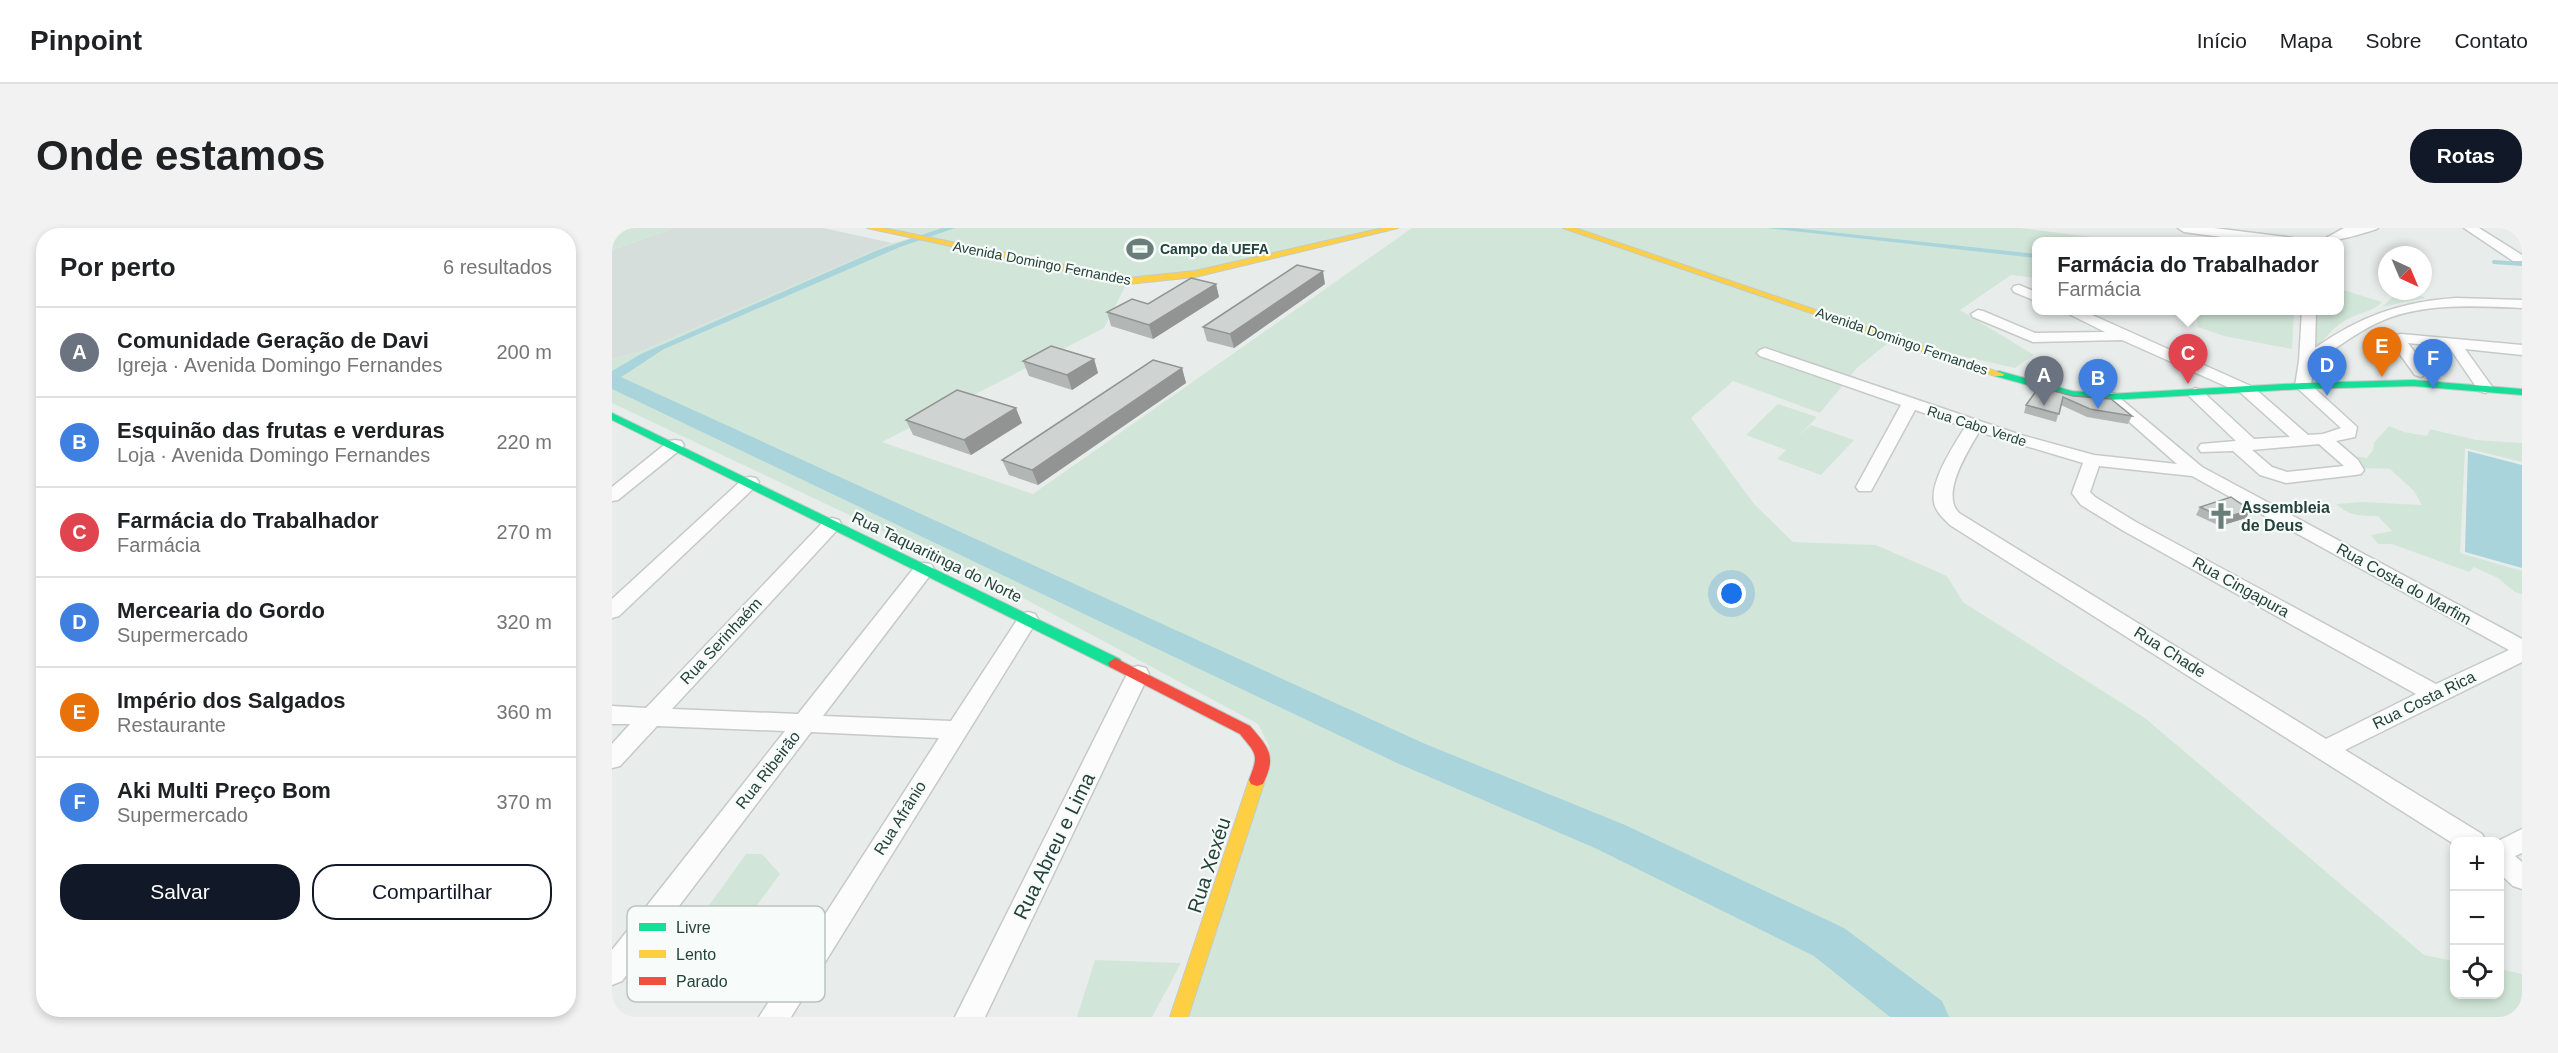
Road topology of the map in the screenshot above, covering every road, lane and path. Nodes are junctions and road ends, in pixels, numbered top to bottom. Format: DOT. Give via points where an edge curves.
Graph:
graph roads {
  1 [pos="871,228"];
  2 [pos="1394,228"];
  3 [pos="1567,228"];
  4 [pos="2184,228"];
  5 [pos="2372,228"];
  6 [pos="2470,228"];
  7 [pos="2328,236"];
  8 [pos="2274,237"];
  9 [pos="2518,258"];
  10 [pos="2019,289"];
  11 [pos="2032,295"];
  12 [pos="2522,304"];
  13 [pos="1978,314"];
  14 [pos="2079,315"];
  15 [pos="2309,315"];
  16 [pos="2124,335"];
  17 [pos="2453,342"];
  18 [pos="2522,350"];
  19 [pos="1765,353"];
  20 [pos="2307,361"];
  21 [pos="2421,372"];
  22 [pos="2302,386"];
  23 [pos="2485,388"];
  24 [pos="2247,390"];
  25 [pos="2522,392"];
  26 [pos="2195,393"];
  27 [pos="2109,397"];
  28 [pos="1910,404"];
  29 [pos="612,417"];
  30 [pos="1974,426"];
  31 [pos="2324,440"];
  32 [pos="2305,441"];
  33 [pos="675,445"];
  34 [pos="2244,445"];
  35 [pos="2207,448"];
  36 [pos="2093,460"];
  37 [pos="2196,471"];
  38 [pos="750,482"];
  39 [pos="1865,487"];
  40 [pos="612,496"];
  41 [pos="831,524"];
  42 [pos="924,569"];
  43 [pos="612,611"];
  44 [pos="1028,619"];
  45 [pos="2522,648"];
  46 [pos="2522,653"];
  47 [pos="1138,674"];
  48 [pos="2435,693"];
  49 [pos="612,715"];
  50 [pos="650,717"];
  51 [pos="805,723"];
  52 [pos="956,730"];
  53 [pos="1245,730"];
  54 [pos="2326,748"];
  55 [pos="612,759"];
  56 [pos="2465,837"];
  57 [pos="2522,840"];
  58 [pos="2504,849"];
  59 [pos="2504,863"];
  60 [pos="2522,878"];
  61 [pos="663,906"];
  62 [pos="825,937"];
  63 [pos="627,953"];
  64 [pos="612,972"];
  65 [pos="784,1002"];
  66 [pos="774,1017"];
  67 [pos="970,1017"];
  68 [pos="1179,1017"];
  1 -- 2 [label="main road, Avenida Domingo Fernandes" via="1136,281 1195,274"];
  3 -- 27 [label="main road, Avenida Domingo Fernandes" via="2017,380 2071,394"];
  4 -- 8 [label="street"];
  5 -- 7 [label="street"];
  6 -- 9 [label="street"];
  10 -- 11 [label="street"];
  12 -- 20 [label="street" via="2455,301 2404,308 2353,329"];
  13 -- 16 [label="street" via="2033,338"];
  14 -- 16 [label="street"];
  15 -- 20 [label="street"];
  16 -- 24 [label="street"];
  17 -- 18 [label="street"];
  17 -- 21 [label="street" via="2399,339"];
  17 -- 23 [label="street"];
  19 -- 28 [label="street, Rua Cabo Verde"];
  20 -- 22 [label="street"];
  22 -- 23 [label="main road, Avenida Domingo Fernandes" via="2413,383"];
  22 -- 24 [label="main road, Avenida Domingo Fernandes"];
  22 -- 31 [label="street" via="2349,427 2349,433"];
  23 -- 25 [label="main road, Avenida Domingo Fernandes"];
  24 -- 26 [label="main road, Avenida Domingo Fernandes"];
  24 -- 32 [label="street"];
  26 -- 27 [label="main road, Avenida Domingo Fernandes"];
  26 -- 34 [label="street"];
  27 -- 37 [label="street, Rua Costa do Marfim"];
  28 -- 30 [label="street, Rua Cabo Verde"];
  28 -- 39 [label="street"];
  29 -- 33 [label="main road, Rua Taquaritinga do Norte"];
  30 -- 36 [label="street, Rua Cabo Verde"];
  30 -- 54 [label="street, Rua Chade" via="1945,487 1943,503 1947,512"];
  31 -- 32 [label="street"];
  31 -- 34 [label="street" via="2355,470 2286,478 2266,471"];
  32 -- 34 [label="street"];
  33 -- 38 [label="main road, Rua Taquaritinga do Norte"];
  33 -- 40 [label="street"];
  34 -- 35 [label="street"];
  36 -- 37 [label="street, Rua Cabo Verde"];
  36 -- 48 [label="street, Rua Cingapura" via="2081,493 2088,501"];
  37 -- 45 [label="street, Rua Costa do Marfim"];
  38 -- 41 [label="main road, Rua Taquaritinga do Norte"];
  38 -- 43 [label="street"];
  41 -- 42 [label="main road, Rua Taquaritinga do Norte"];
  41 -- 50 [label="street, Rua Serinhaém"];
  42 -- 44 [label="main road, Rua Taquaritinga do Norte"];
  42 -- 51 [label="street, Rua Ribeirão"];
  44 -- 47 [label="main road, Rua Taquaritinga do Norte"];
  44 -- 52 [label="street, Rua Afrânio"];
  46 -- 48 [label="street, Rua Costa Rica"];
  47 -- 53 [label="main road, Rua Taquaritinga do Norte"];
  47 -- 67 [label="street, Rua Abreu e Lima"];
  48 -- 54 [label="street, Rua Costa Rica"];
  49 -- 50 [label="street"];
  50 -- 51 [label="street"];
  50 -- 55 [label="street, Rua Serinhaém"];
  51 -- 52 [label="street"];
  51 -- 61 [label="street, Rua Ribeirão"];
  52 -- 62 [label="street, Rua Afrânio"];
  53 -- 68 [label="main road, Rua Xexéu" via="1262,749 1264,760"];
  54 -- 56 [label="street, Rua Chade"];
  57 -- 58 [label="street"];
  59 -- 60 [label="street"];
  63 -- 64 [label="street, Rua Ribeirão"];
  65 -- 66 [label="street, Rua Afrânio"];
}
